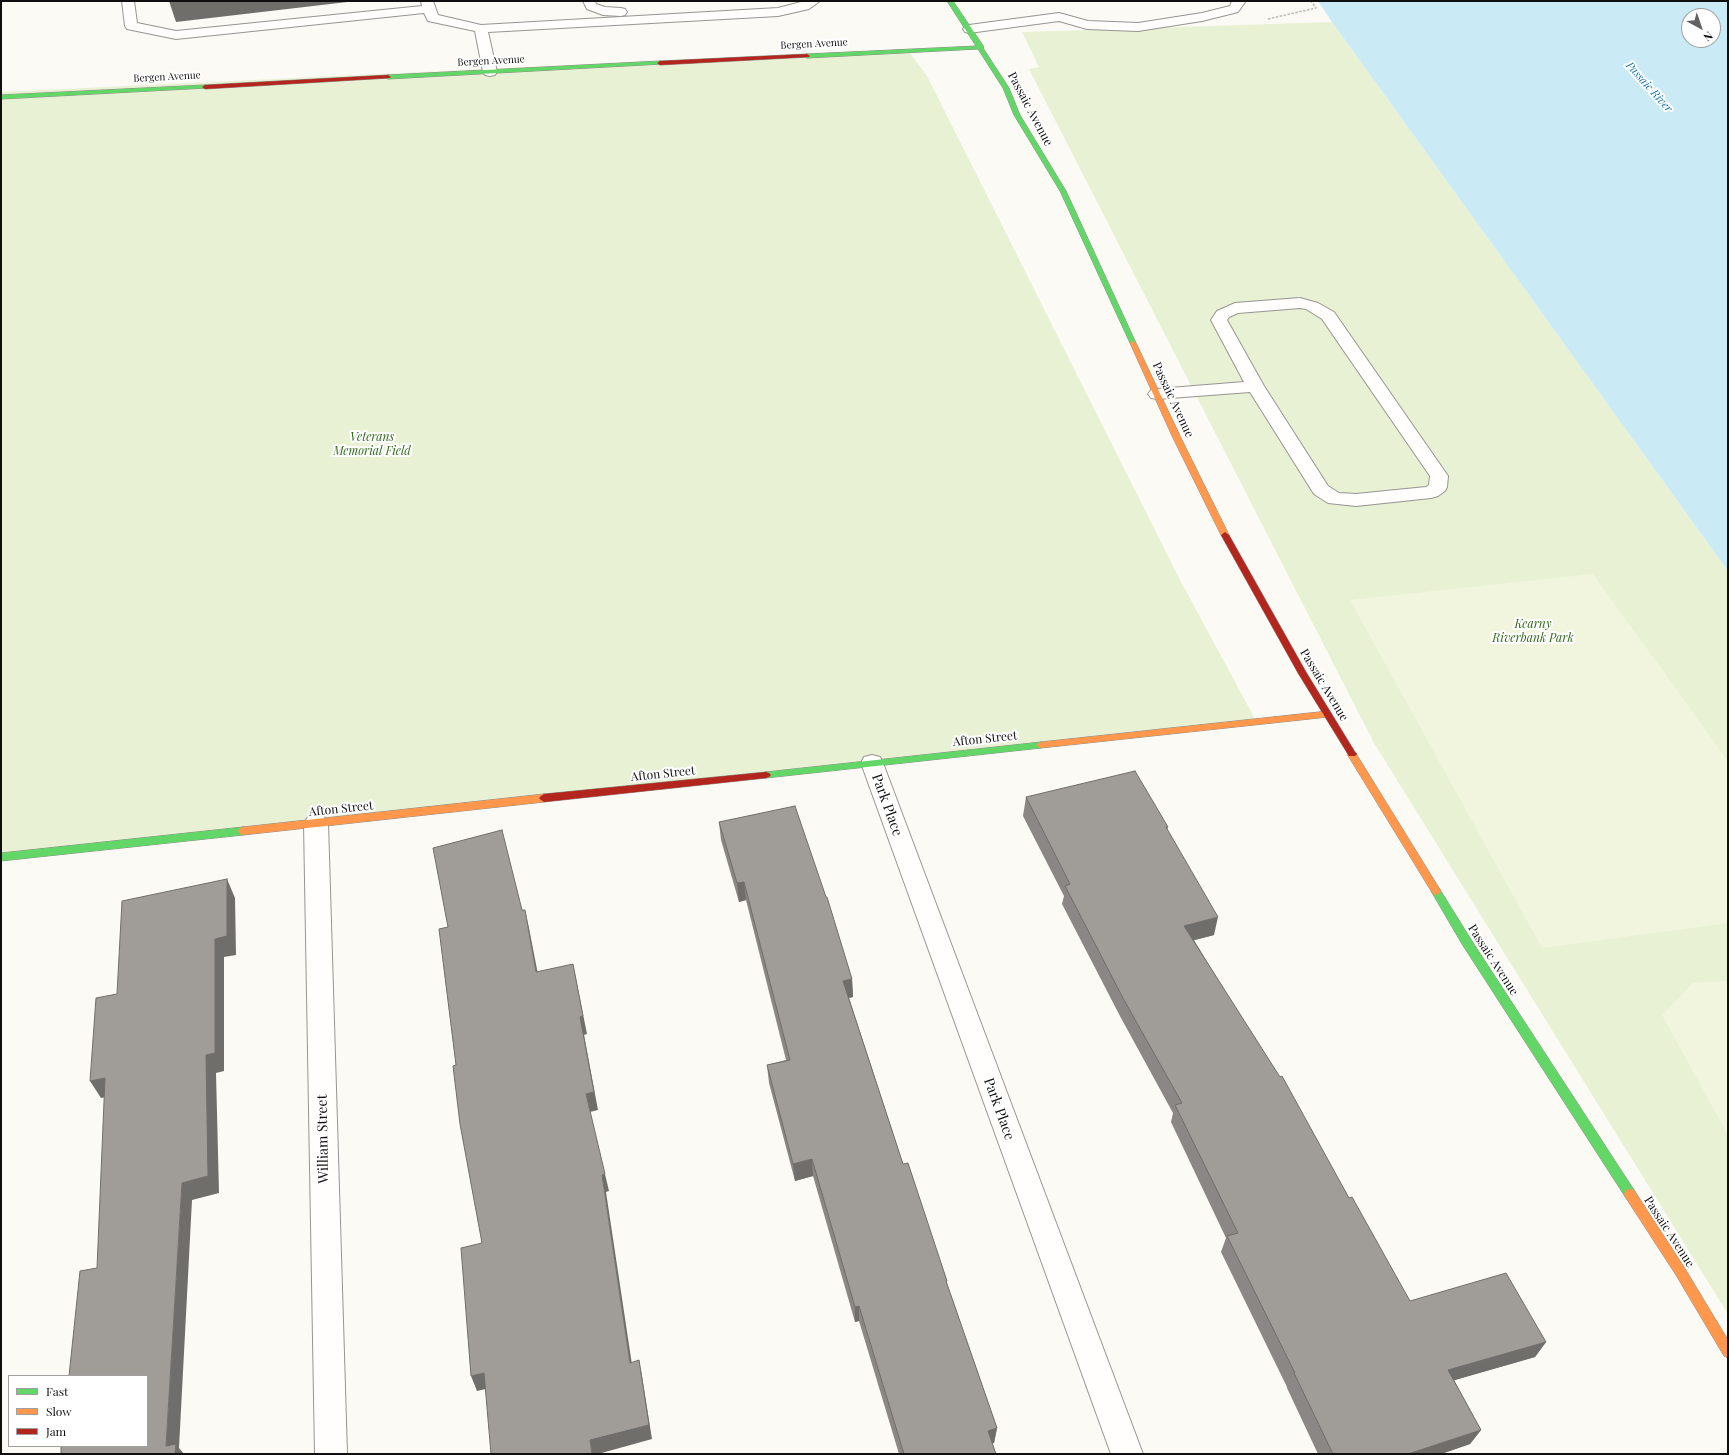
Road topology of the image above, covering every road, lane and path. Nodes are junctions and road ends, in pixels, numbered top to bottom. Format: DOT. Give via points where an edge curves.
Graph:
graph roads {
  1 [pos="128,1"];
  2 [pos="589,1"];
  3 [pos="760,1"];
  4 [pos="814,1"];
  5 [pos="950,1"];
  6 [pos="1238,1"];
  7 [pos="1312,1"];
  8 [pos="428,5"];
  9 [pos="1050,6"];
  10 [pos="1316,8"];
  11 [pos="1059,17"];
  12 [pos="481,29"];
  13 [pos="969,29"];
  14 [pos="981,47"];
  15 [pos="490,72"];
  16 [pos="1,96"];
  17 [pos="1255,386"];
  18 [pos="1157,394"];
  19 [pos="1328,714"];
  20 [pos="872,763"];
  21 [pos="316,823"];
  22 [pos="1,857"];
  23 [pos="1728,1352"];
  24 [pos="331,1454"];
  25 [pos="1127,1454"];
  1 -- 8 [label="street" via="131,26 176,35"];
  2 -- 3 [label="street" via="591,6 603,11 621,12"];
  4 -- 12 [label="street" via="805,6 778,12"];
  5 -- 13 [label="street, Passaic Avenue"];
  6 -- 11 [label="street" via="1234,9 1138,27 1087,25"];
  7 -- 10 [label="path"];
  8 -- 12 [label="street" via="432,18"];
  9 -- 11 [label="street"];
  11 -- 13 [label="street"];
  12 -- 15 [label="street"];
  13 -- 14 [label="street, Passaic Avenue"];
  14 -- 15 [label="street, Bergen Avenue"];
  14 -- 18 [label="street, Passaic Avenue" via="1006,88 1017,115 1063,191"];
  15 -- 16 [label="street, Bergen Avenue"];
  17 -- 17 [label="street" via="1219,320 1223,314 1235,308 1300,303 1312,306 1328,316 1337,328 1439,476 1438,486 1431,492 1356,500 1335,498 1321,490"];
  17 -- 18 [label="street"];
  18 -- 19 [label="street, Passaic Avenue" via="1226,537 1302,673"];
  19 -- 20 [label="street, Afton Street"];
  19 -- 23 [label="street, Passaic Avenue" via="1466,941 1680,1271"];
  20 -- 21 [label="street, Afton Street"];
  20 -- 25 [label="street, Park Place"];
  21 -- 22 [label="street, Afton Street"];
  21 -- 24 [label="street, William Street"];
}
